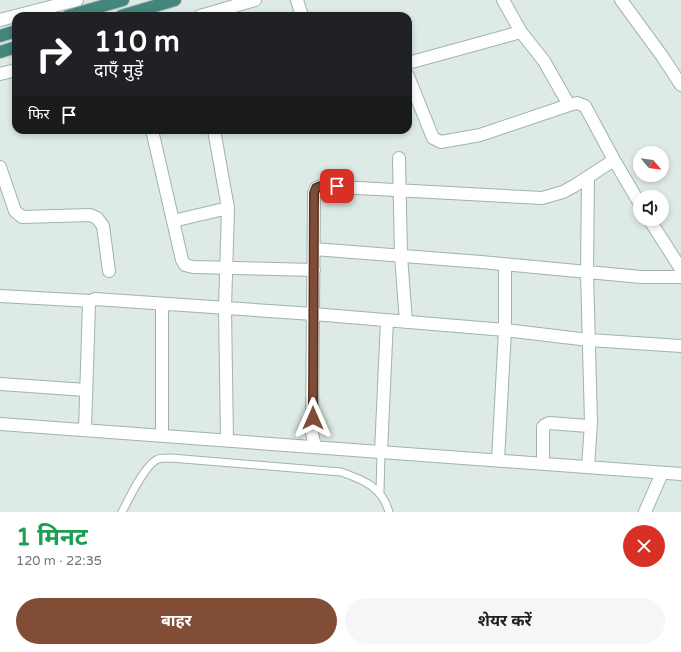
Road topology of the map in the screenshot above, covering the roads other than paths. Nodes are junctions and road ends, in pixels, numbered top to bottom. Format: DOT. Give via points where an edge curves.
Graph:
graph roads {
  1 [pos="77,0"];
  2 [pos="123,0"];
  3 [pos="175,0"];
  4 [pos="255,0"];
  5 [pos="297,0"];
  6 [pos="502,0"];
  7 [pos="621,0"];
  8 [pos="31,12"];
  9 [pos="82,12"];
  10 [pos="134,12"];
  11 [pos="214,12"];
  12 [pos="301,12"];
  13 [pos="12,17"];
  14 [pos="0,20"];
  15 [pos="521,32"];
  16 [pos="12,33"];
  17 [pos="0,36"];
  18 [pos="12,48"];
  19 [pos="0,52"];
  20 [pos="412,62"];
  21 [pos="12,71"];
  22 [pos="0,74"];
  23 [pos="681,85"];
  24 [pos="412,86"];
  25 [pos="569,105"];
  26 [pos="155,134"];
  27 [pos="215,134"];
  28 [pos="399,158"];
  29 [pos="614,160"];
  30 [pos="0,167"];
  31 [pos="588,177"];
  32 [pos="400,189"];
  33 [pos="633,192"];
  34 [pos="228,208"];
  35 [pos="173,221"];
  36 [pos="653,226"];
  37 [pos="314,250"];
  38 [pos="400,256"];
  39 [pos="505,264"];
  40 [pos="226,268"];
  41 [pos="681,269"];
  42 [pos="314,270"];
  43 [pos="110,271"];
  44 [pos="587,272"];
  45 [pos="681,277"];
  46 [pos="0,296"];
  47 [pos="91,301"];
  48 [pos="162,304"];
  49 [pos="225,308"];
  50 [pos="314,314"];
  51 [pos="387,320"];
  52 [pos="406,322"];
  53 [pos="504,330"];
  54 [pos="589,340"];
  55 [pos="681,346"];
  56 [pos="0,384"];
  57 [pos="86,390"];
  58 [pos="591,423"];
  59 [pos="0,424"];
  60 [pos="85,430"];
  61 [pos="162,436"];
  62 [pos="227,440"];
  63 [pos="315,447"];
  64 [pos="381,452"];
  65 [pos="498,460"];
  66 [pos="543,464"];
  67 [pos="588,467"];
  68 [pos="662,472"];
  69 [pos="681,474"];
  70 [pos="380,492"];
  71 [pos="122,512"];
  72 [pos="389,512"];
  73 [pos="645,512"];
  1 -- 8 [label="street"];
  2 -- 9 [label="highway"];
  3 -- 10 [label="highway"];
  4 -- 11 [label="street"];
  5 -- 12 [label="street"];
  6 -- 15 [label="street"];
  7 -- 23 [label="street"];
  13 -- 14 [label="street"];
  15 -- 20 [label="street"];
  15 -- 25 [label="street" via="544,61"];
  16 -- 17 [label="highway"];
  18 -- 19 [label="highway"];
  21 -- 22 [label="street"];
  24 -- 25 [label="street" via="433,138 441,142 480,135"];
  25 -- 29 [label="street" via="577,103 585,106"];
  26 -- 35 [label="street"];
  27 -- 34 [label="street"];
  28 -- 32 [label="street"];
  29 -- 31 [label="street"];
  29 -- 33 [label="street"];
  30 -- 43 [label="street" via="15,211 22,218 90,215 97,218 103,226"];
  31 -- 32 [label="street" via="563,192 542,198"];
  31 -- 44 [label="street"];
  32 -- 37 [label="street" via="321,186 316,188"];
  32 -- 38 [label="street"];
  34 -- 35 [label="street"];
  34 -- 40 [label="street"];
  35 -- 40 [label="street" via="185,264 193,267"];
  36 -- 41 [label="street"];
  37 -- 38 [label="street"];
  37 -- 42 [label="street"];
  38 -- 39 [label="street"];
  38 -- 52 [label="street"];
  39 -- 44 [label="street"];
  39 -- 53 [label="street"];
  40 -- 42 [label="street"];
  40 -- 49 [label="street"];
  42 -- 50 [label="street"];
  44 -- 45 [label="street" via="641,277"];
  44 -- 54 [label="street"];
  46 -- 47 [label="street"];
  47 -- 48 [label="street" via="95,299"];
  47 -- 57 [label="street"];
  48 -- 49 [label="street"];
  48 -- 61 [label="street"];
  49 -- 50 [label="street"];
  49 -- 62 [label="street"];
  50 -- 51 [label="street"];
  50 -- 63 [label="street" via="312,433"];
  51 -- 52 [label="street"];
  51 -- 64 [label="street"];
  52 -- 53 [label="street"];
  53 -- 54 [label="street"];
  53 -- 65 [label="street"];
  54 -- 55 [label="street"];
  54 -- 58 [label="street"];
  56 -- 57 [label="street"];
  57 -- 60 [label="street"];
  58 -- 66 [label="street" via="588,426 549,423 545,425"];
  58 -- 67 [label="street"];
  59 -- 60 [label="street"];
  60 -- 61 [label="street"];
  61 -- 62 [label="street"];
  62 -- 63 [label="street"];
  63 -- 64 [label="street"];
  64 -- 65 [label="street"];
  64 -- 70 [label="lane"];
  65 -- 66 [label="street"];
  66 -- 67 [label="street"];
  67 -- 68 [label="street"];
  68 -- 69 [label="street"];
  68 -- 73 [label="street"];
  70 -- 71 [label="lane" via="371,484 341,472 171,458 159,459 151,464"];
  70 -- 72 [label="lane"];
}
